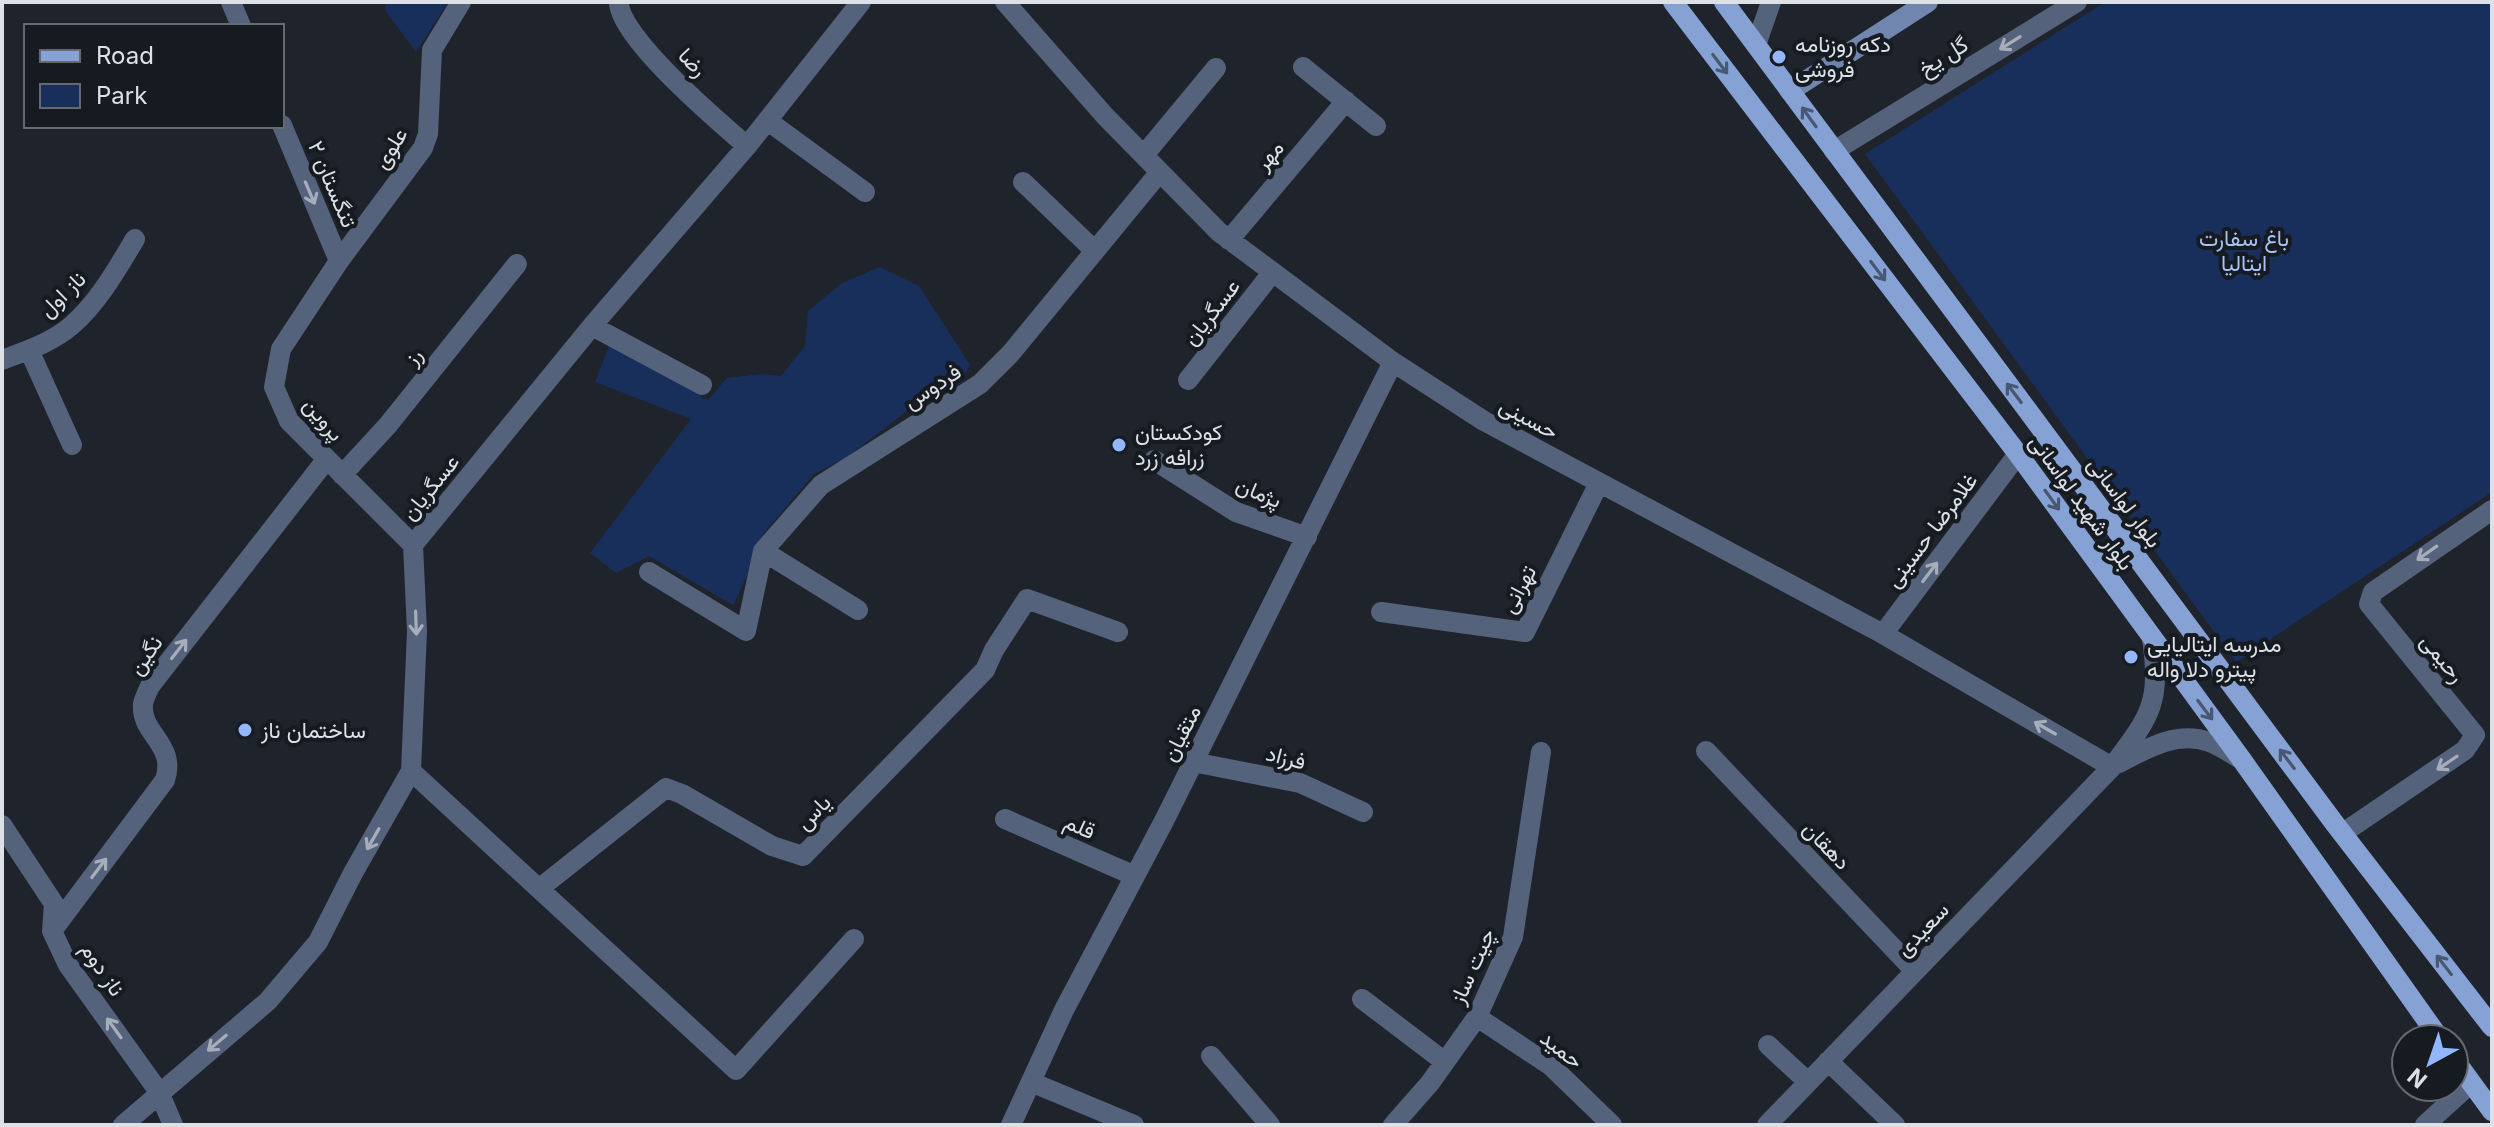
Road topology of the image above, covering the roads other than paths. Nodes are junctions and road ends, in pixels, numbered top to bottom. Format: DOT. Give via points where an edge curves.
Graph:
graph roads {
  1 [pos="231,2"];
  2 [pos="461,2"];
  3 [pos="619,2"];
  4 [pos="861,2"];
  5 [pos="1005,2"];
  6 [pos="1673,2"];
  7 [pos="1724,2"];
  8 [pos="1771,2"];
  9 [pos="1928,2"];
  10 [pos="2077,2"];
  11 [pos="240,24"];
  12 [pos="1756,45"];
  13 [pos="1303,67"];
  14 [pos="1216,68"];
  15 [pos="1790,91"];
  16 [pos="1346,101"];
  17 [pos="768,121"];
  18 [pos="1376,126"];
  19 [pos="283,128"];
  20 [pos="747,146"];
  21 [pos="1834,151"];
  22 [pos="1144,155"];
  23 [pos="1159,173"];
  24 [pos="1023,182"];
  25 [pos="865,192"];
  26 [pos="135,239"];
  27 [pos="1229,240"];
  28 [pos="1095,251"];
  29 [pos="339,261"];
  30 [pos="517,264"];
  31 [pos="1272,273"];
  32 [pos="592,326"];
  33 [pos="29,350"];
  34 [pos="2,360"];
  35 [pos="1393,362"];
  36 [pos="1188,380"];
  37 [pos="702,385"];
  38 [pos="72,445"];
  39 [pos="2018,454"];
  40 [pos="326,460"];
  41 [pos="1154,460"];
  42 [pos="342,475"];
  43 [pos="1599,483"];
  44 [pos="2492,510"];
  45 [pos="1307,537"];
  46 [pos="413,545"];
  47 [pos="763,551"];
  48 [pos="649,572"];
  49 [pos="858,610"];
  50 [pos="1381,612"];
  51 [pos="1118,632"];
  52 [pos="1883,634"];
  53 [pos="2152,638"];
  54 [pos="1706,751"];
  55 [pos="1541,752"];
  56 [pos="2242,760"];
  57 [pos="1193,762"];
  58 [pos="2112,767"];
  59 [pos="411,771"];
  60 [pos="1363,812"];
  61 [pos="1005,819"];
  62 [pos="2,825"];
  63 [pos="2343,833"];
  64 [pos="1135,876"];
  65 [pos="540,888"];
  66 [pos="52,931"];
  67 [pos="854,939"];
  68 [pos="1915,971"];
  69 [pos="1362,999"];
  70 [pos="1477,1017"];
  71 [pos="2429,1023"];
  72 [pos="2492,1027"];
  73 [pos="1768,1045"];
  74 [pos="1211,1056"];
  75 [pos="1828,1061"];
  76 [pos="1445,1062"];
  77 [pos="1031,1082"];
  78 [pos="1808,1082"];
  79 [pos="2471,1083"];
  80 [pos="159,1092"];
  81 [pos="2492,1111"];
  82 [pos="123,1125"];
  83 [pos="173,1125"];
  84 [pos="1011,1125"];
  85 [pos="1134,1125"];
  86 [pos="1270,1125"];
  87 [pos="1393,1125"];
  88 [pos="1612,1125"];
  89 [pos="1767,1125"];
  90 [pos="1895,1125"];
  91 [pos="2425,1125"];
  1 -- 11 [label="street"];
  2 -- 29 [label="street, علوی" via="432,50 423,148"];
  3 -- 20 [label="street, رضا" via="622,18 641,44"];
  4 -- 17 [label="street, عسگریان"];
  5 -- 22 [label="street, حسینی"];
  6 -- 39 [label="main road, بلوار شهید لواسانی, one-way"];
  7 -- 12 [label="main road, بلوار لواسانی"];
  8 -- 12 [label="street"];
  9 -- 15 [label="main road"];
  10 -- 21 [label="street, گل یخ, one-way"];
  12 -- 15 [label="main road, بلوار لواسانی"];
  13 -- 16 [label="street"];
  14 -- 22 [label="street"];
  21 -- 15 [label="main road, بلوار لواسانی, one-way"];
  16 -- 18 [label="street"];
  16 -- 27 [label="street, مهر"];
  17 -- 20 [label="street, عسگریان"];
  17 -- 25 [label="street"];
  19 -- 29 [label="street, تنگستان ۲, one-way"];
  20 -- 32 [label="street, عسگریان"];
  63 -- 21 [label="main road, بلوار لواسانی, one-way"];
  22 -- 23 [label="street, حسینی"];
  23 -- 27 [label="street, حسینی"];
  23 -- 28 [label="street, فردوس"];
  24 -- 28 [label="street"];
  26 -- 33 [label="street, ناز اول" via="109,282 71,326"];
  27 -- 31 [label="street, حسینی"];
  28 -- 47 [label="street, فردوس" via="980,384 821,485"];
  29 -- 40 [label="street, پروین" via="281,349 274,387 289,421"];
  30 -- 42 [label="street, رز"];
  31 -- 35 [label="street, حسینی"];
  31 -- 36 [label="street, عسگریان"];
  32 -- 37 [label="street"];
  32 -- 46 [label="street, عسگریان"];
  33 -- 34 [label="street, ناز اول"];
  33 -- 38 [label="street"];
  35 -- 43 [label="street, حسینی" via="1484,421"];
  35 -- 45 [label="street, متقیان"];
  52 -- 39 [label="street, غلامرضا حسینی, one-way"];
  39 -- 53 [label="main road, بلوار شهید لواسانی, one-way"];
  40 -- 42 [label="street, پروین"];
  66 -- 40 [label="street, نگین, one-way" via="165,780 165,749 144,717 150,686"];
  41 -- 45 [label="street, پژمان" via="1236,512"];
  42 -- 46 [label="street, پروین"];
  43 -- 50 [label="street, تهرانی" via="1525,632"];
  43 -- 52 [label="street, حسینی"];
  44 -- 63 [label="street, رحیمی, one-way" via="2373,592 2369,604 2475,735 2465,750"];
  45 -- 57 [label="street, متقیان"];
  46 -- 59 [label="street, عسگریان, one-way" via="417,631"];
  47 -- 48 [label="street, فردوس" via="746,631"];
  47 -- 49 [label="street"];
  51 -- 65 [label="street, یاس" via="1027,599 985,670 803,856 772,846 666,788"];
  58 -- 52 [label="street, حسینی, one-way"];
  53 -- 56 [label="main road, بلوار شهید لواسانی, one-way"];
  53 -- 58 [label="street, سعیدی" via="2155,696 2144,723"];
  54 -- 68 [label="street, دهقان"];
  55 -- 70 [label="street, چیت ساز" via="1513,937"];
  56 -- 58 [label="street, سعیدی" via="2209,742 2175,739"];
  56 -- 71 [label="main road, بلوار شهید لواسانی"];
  57 -- 60 [label="street, فرزاد" via="1300,783"];
  57 -- 64 [label="street, متقیان"];
  58 -- 68 [label="street, سعیدی"];
  59 -- 65 [label="street"];
  59 -- 80 [label="street, عسگریان, one-way" via="318,942 268,1001"];
  61 -- 64 [label="street, قلم"];
  62 -- 66 [label="street, ناز دوم" via="54,904"];
  72 -- 63 [label="main road, بلوار لواسانی, one-way"];
  64 -- 77 [label="street, متقیان"];
  65 -- 67 [label="street" via="736,1070"];
  80 -- 66 [label="street, ناز دوم, one-way" via="68,965"];
  68 -- 75 [label="street, سعیدی"];
  69 -- 76 [label="street"];
  70 -- 76 [label="street, چیت ساز"];
  70 -- 88 [label="street, حمید" via="1551,1066"];
  73 -- 78 [label="street"];
  74 -- 86 [label="street"];
  75 -- 78 [label="street, سعیدی"];
  75 -- 90 [label="street"];
  76 -- 87 [label="street, چیت ساز"];
  77 -- 84 [label="street, متقیان"];
  77 -- 85 [label="street"];
  78 -- 89 [label="street, سعیدی"];
  79 -- 81 [label="main road"];
  79 -- 91 [label="street"];
  80 -- 82 [label="street, عسگریان"];
  80 -- 83 [label="street, ناز دوم"];
}
